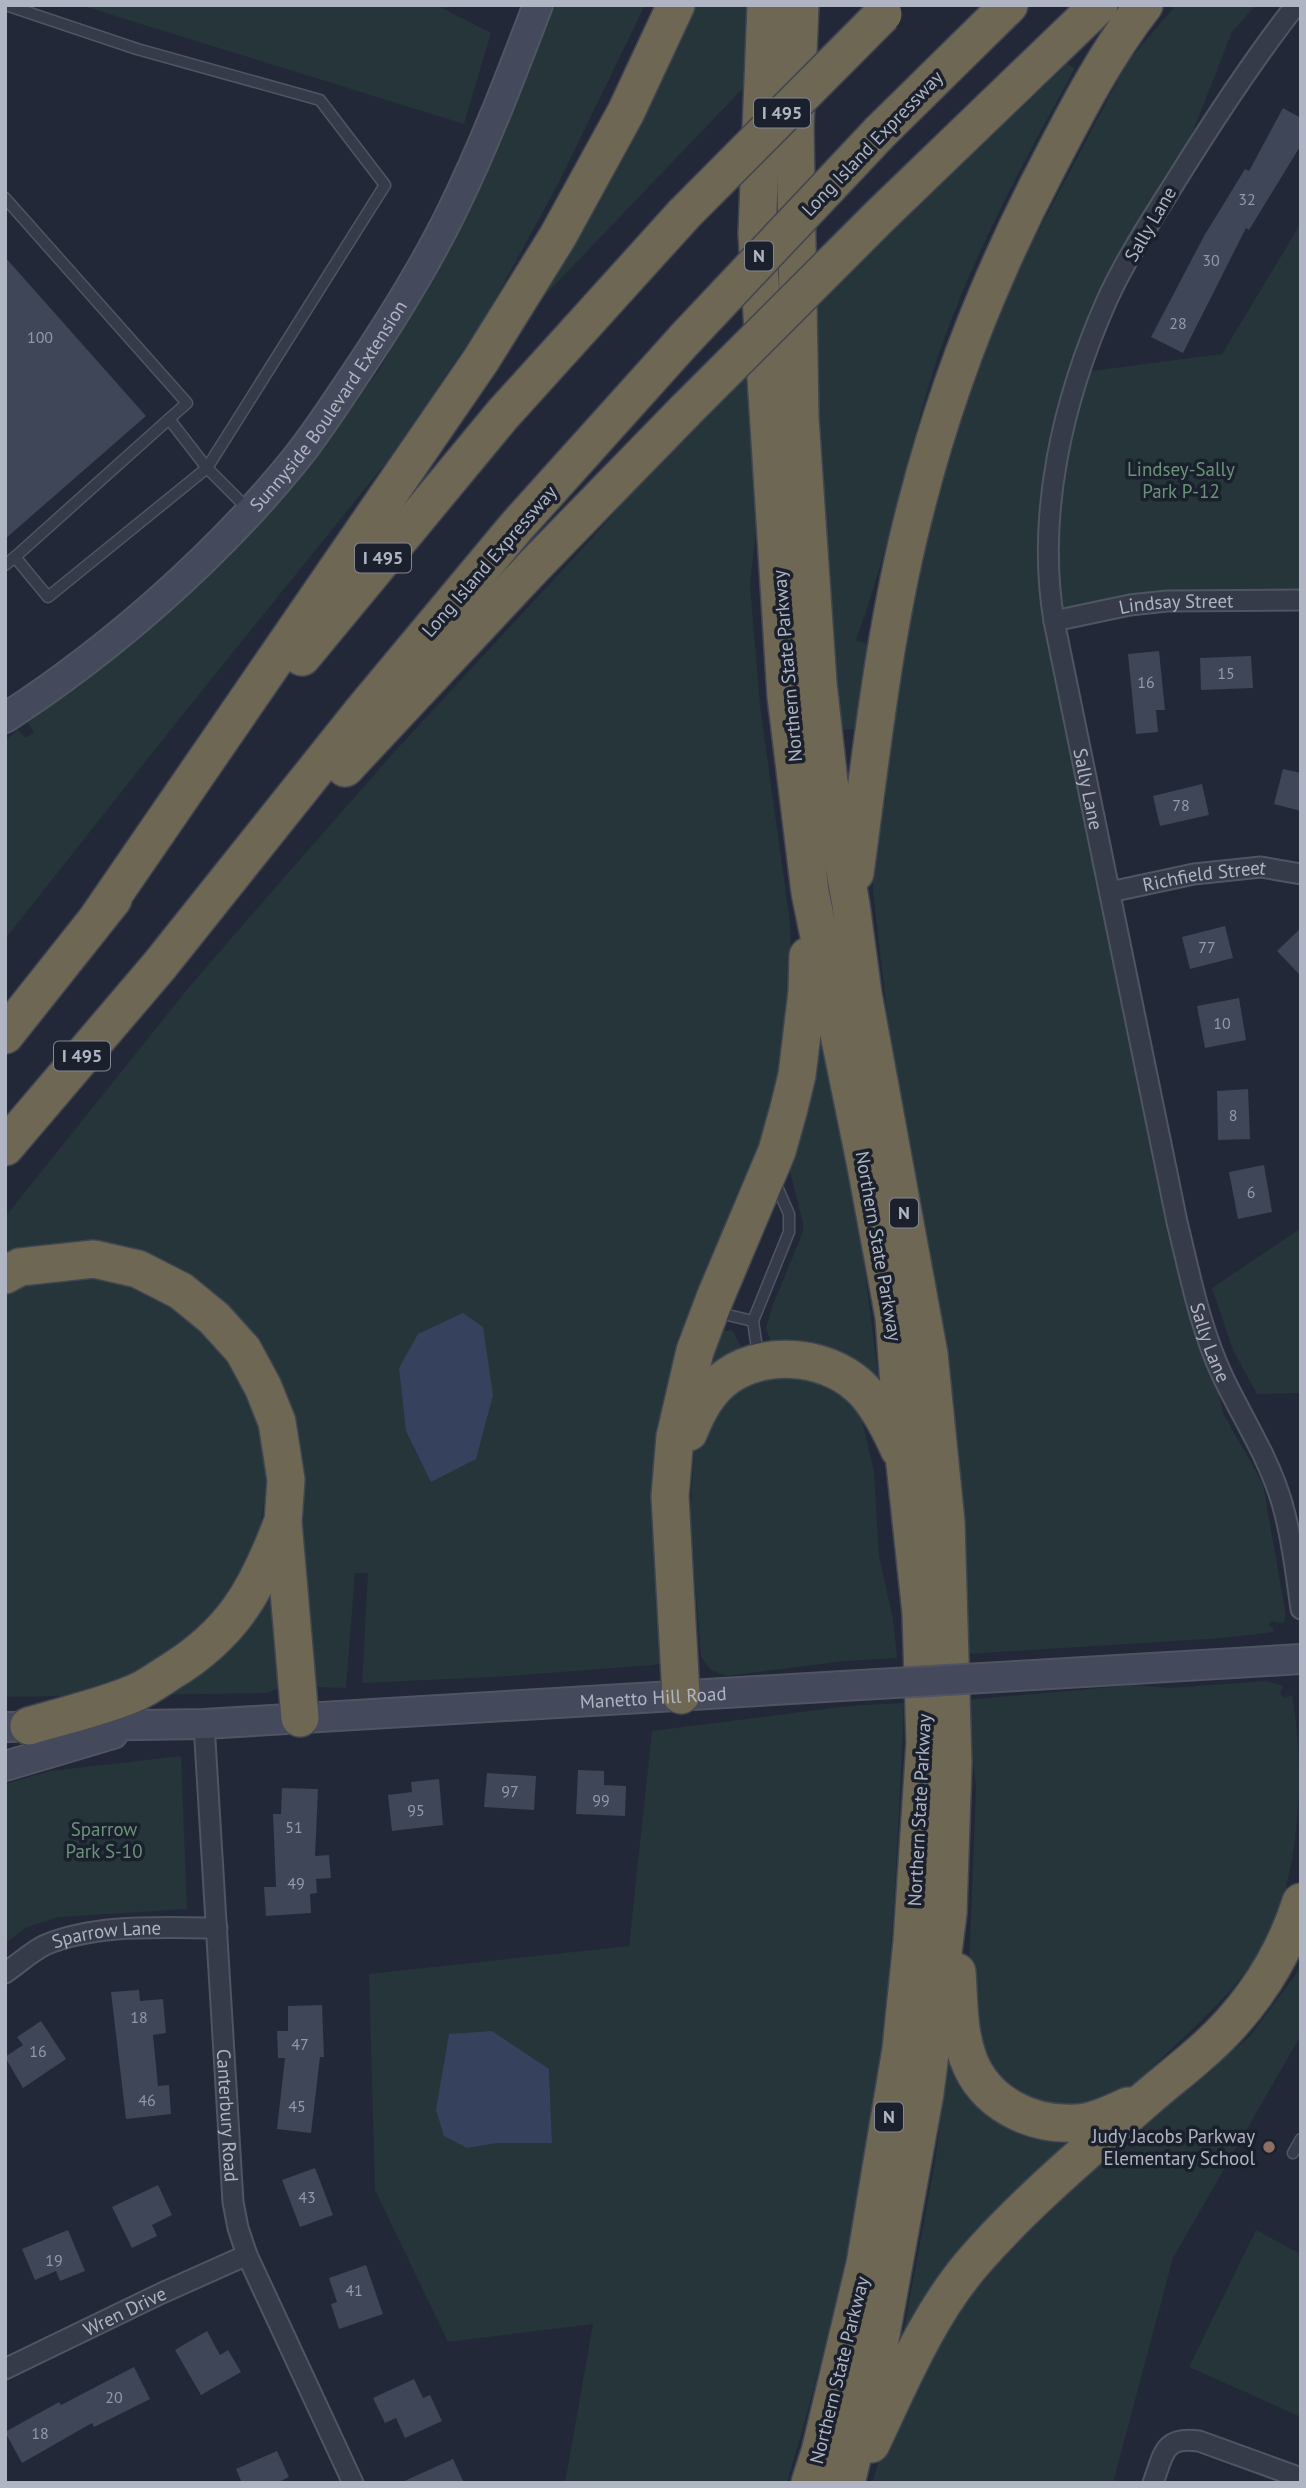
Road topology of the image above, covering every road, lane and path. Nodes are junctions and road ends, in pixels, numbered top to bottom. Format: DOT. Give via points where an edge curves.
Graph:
graph roads {
  1 [pos="6,5"];
  2 [pos="538,5"];
  3 [pos="676,5"];
  4 [pos="766,5"];
  5 [pos="800,5"];
  6 [pos="1009,5"];
  7 [pos="1099,5"];
  8 [pos="1144,5"];
  9 [pos="1296,5"];
  10 [pos="888,10"];
  11 [pos="5,198"];
  12 [pos="169,419"];
  13 [pos="207,468"];
  14 [pos="249,510"];
  15 [pos="15,557"];
  16 [pos="5,565"];
  17 [pos="1301,600"];
  18 [pos="1054,621"];
  19 [pos="5,718"];
  20 [pos="1301,874"];
  21 [pos="810,892"];
  22 [pos="1110,892"];
  23 [pos="851,905"];
  24 [pos="99,916"];
  25 [pos="160,965"];
  26 [pos="5,1035"];
  27 [pos="5,1147"];
  28 [pos="769,1169"];
  29 [pos="5,1275"];
  30 [pos="710,1311"];
  31 [pos="753,1321"];
  32 [pos="759,1363"];
  33 [pos="905,1464"];
  34 [pos="283,1522"];
  35 [pos="1301,1609"];
  36 [pos="1301,1659"];
  37 [pos="687,1695"];
  38 [pos="300,1718"];
  39 [pos="148,1724"];
  40 [pos="204,1724"];
  41 [pos="17,1726"];
  42 [pos="5,1766"];
  43 [pos="1301,1902"];
  44 [pos="948,1913"];
  45 [pos="217,1928"];
  46 [pos="5,1973"];
  47 [pos="1148,2097"];
  48 [pos="1301,2139"];
  49 [pos="1293,2153"];
  50 [pos="247,2255"];
  51 [pos="5,2369"];
  52 [pos="1301,2478"];
  53 [pos="353,2483"];
  54 [pos="810,2483"];
  55 [pos="846,2483"];
  56 [pos="852,2483"];
  57 [pos="1153,2483"];
  1 -- 13 [label="lane" via="137,49 320,100 385,185"];
  2 -- 14 [label="main road, Sunnyside Boulevard Extension" via="490,129 408,291 328,415"];
  3 -- 24 [label="highway" via="626,112 558,236 481,360"];
  4 -- 21 [label="highway, Northern State Parkway / N" via="757,234 786,696"];
  5 -- 23 [label="highway, Northern State Parkway / N" via="795,127 800,418 829,782"];
  6 -- 25 [label="highway, Long Island Expressway / I 495, bridge" via="880,132 507,537"];
  7 -- 25 [label="highway, bridge" via="686,410"];
  8 -- 23 [label="highway" via="1073,116 1028,204 982,304 944,409 894,611"];
  9 -- 18 [label="street, Sally Lane" via="1208,129 1162,204 1108,298 1090,342 1071,399 1053,488 1048,541"];
  10 -- 24 [label="highway, I 495, bridge" via="684,214 503,414 299,660"];
  11 -- 12 [label="lane" via="187,403"];
  12 -- 13 [label="lane"];
  12 -- 15 [label="lane"];
  13 -- 14 [label="lane"];
  13 -- 15 [label="lane" via="48,597"];
  14 -- 19 [label="main road, Sunnyside Boulevard Extension" via="129,627"];
  15 -- 16 [label="lane"];
  17 -- 18 [label="street, Lindsay Street" via="1167,601"];
  18 -- 22 [label="street, Sally Lane"];
  20 -- 22 [label="street, Richfield Street" via="1261,867 1194,874"];
  21 -- 28 [label="highway" via="807,992 797,1074"];
  21 -- 33 [label="highway, Northern State Parkway / N" via="894,1317"];
  22 -- 35 [label="street, Sally Lane" via="1199,1314 1223,1376 1268,1461 1290,1536"];
  23 -- 44 [label="highway, Northern State Parkway / N" via="929,1354 944,1509 953,1763"];
  24 -- 26 [label="highway, I 495"];
  25 -- 27 [label="highway, Long Island Expressway / I 495"];
  28 -- 30 [label="highway"];
  28 -- 31 [label="lane" via="789,1213 789,1232"];
  29 -- 34 [label="highway" via="20,1267 94,1259 138,1269 181,1291 214,1318 243,1350 277,1422 286,1480"];
  30 -- 31 [label="lane"];
  30 -- 37 [label="highway" via="695,1350 675,1437 670,1496"];
  31 -- 32 [label="lane"];
  32 -- 33 [label="highway" via="785,1358 821,1364 846,1377 865,1391 879,1411"];
  32 -- 37 [label="highway" via="729,1375 713,1390 696,1413 685,1441 681,1499"];
  33 -- 54 [label="highway, Northern State Parkway / N" via="921,1613 925,1743 912,1941 901,2049 865,2264"];
  34 -- 38 [label="highway"];
  34 -- 41 [label="highway" via="242,1609 213,1642 138,1692"];
  36 -- 37 [label="main road, Manetto Hill Road, bridge"];
  37 -- 38 [label="main road, Manetto Hill Road"];
  38 -- 40 [label="main road, Manetto Hill Road"];
  39 -- 40 [label="main road, Manetto Hill Road"];
  39 -- 41 [label="main road, Manetto Hill Road"];
  39 -- 42 [label="main road"];
  40 -- 45 [label="street, Canterbury Road"];
  43 -- 47 [label="highway" via="1270,1972 1251,2001 1196,2058"];
  44 -- 47 [label="highway" via="968,2059 994,2097 1032,2119 1078,2123"];
  44 -- 55 [label="highway, Northern State Parkway / N" via="925,2093 878,2351"];
  45 -- 46 [label="street, Sparrow Lane" via="129,1928 76,1935 43,1946"];
  45 -- 50 [label="street, Canterbury Road" via="233,2202"];
  47 -- 56 [label="highway" via="973,2262 925,2335"];
  48 -- 49 [label="lane"];
  50 -- 51 [label="street, Wren Drive"];
  50 -- 53 [label="street, Canterbury Road"];
  52 -- 57 [label="street" via="1188,2439 1173,2441 1165,2450"];
}
